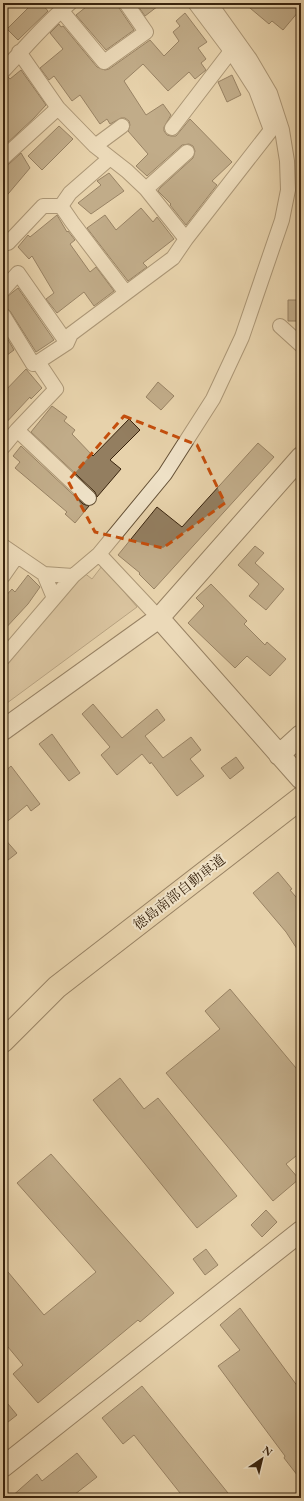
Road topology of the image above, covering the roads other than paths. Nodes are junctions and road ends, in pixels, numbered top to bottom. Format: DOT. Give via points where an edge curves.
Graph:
graph roads {
  1 [pos="126,3"];
  2 [pos="195,3"];
  3 [pos="210,3"];
  4 [pos="66,7"];
  5 [pos="231,50"];
  6 [pos="19,52"];
  7 [pos="3,71"];
  8 [pos="58,108"];
  9 [pos="122,126"];
  10 [pos="172,128"];
  11 [pos="96,146"];
  12 [pos="187,152"];
  13 [pos="3,158"];
  14 [pos="110,158"];
  15 [pos="146,189"];
  16 [pos="61,206"];
  17 [pos="186,239"];
  18 [pos="8,243"];
  19 [pos="3,290"];
  20 [pos="126,293"];
  21 [pos="3,315"];
  22 [pos="280,326"];
  23 [pos="67,342"];
  24 [pos="301,345"];
  25 [pos="38,362"];
  26 [pos="17,430"];
  27 [pos="3,447"];
  28 [pos="301,457"];
  29 [pos="89,498"];
  30 [pos="3,546"];
  31 [pos="99,554"];
  32 [pos="17,556"];
  33 [pos="44,574"];
  34 [pos="3,576"];
  35 [pos="74,576"];
  36 [pos="54,598"];
  37 [pos="159,618"];
  38 [pos="3,658"];
  39 [pos="3,730"];
  40 [pos="301,735"];
  41 [pos="279,755"];
  42 [pos="301,779"];
  43 [pos="301,798"];
  44 [pos="3,1041"];
  45 [pos="301,1231"];
  46 [pos="3,1467"];
  1 -- 4 [label="street" via="146,32 104,62"];
  2 -- 5 [label="street"];
  3 -- 31 [label="street" via="250,59 270,93 282,130 287,161 288,190 282,220 242,337 213,399 165,474"];
  4 -- 6 [label="street"];
  5 -- 10 [label="street"];
  5 -- 17 [label="street" via="256,90 271,130"];
  6 -- 7 [label="street"];
  6 -- 8 [label="street"];
  8 -- 11 [label="street"];
  8 -- 13 [label="street"];
  9 -- 11 [label="street"];
  11 -- 14 [label="street"];
  12 -- 15 [label="street"];
  14 -- 15 [label="street"];
  14 -- 16 [label="street" via="70,193"];
  15 -- 17 [label="street"];
  16 -- 18 [label="street" via="43,206"];
  16 -- 20 [label="street"];
  17 -- 20 [label="street" via="173,258"];
  19 -- 23 [label="street" via="18,273"];
  20 -- 23 [label="street" via="71,334"];
  21 -- 25 [label="street" via="33,364"];
  22 -- 24 [label="street"];
  23 -- 25 [label="street"];
  25 -- 26 [label="street" via="56,389"];
  26 -- 27 [label="street"];
  26 -- 29 [label="street"];
  28 -- 37 [label="street"];
  30 -- 32 [label="street"];
  31 -- 35 [label="street"];
  31 -- 37 [label="street"];
  32 -- 33 [label="street"];
  32 -- 34 [label="street"];
  33 -- 35 [label="street"];
  33 -- 36 [label="street"];
  35 -- 36 [label="street"];
  36 -- 38 [label="street"];
  37 -- 39 [label="street"];
  37 -- 41 [label="street"];
  40 -- 41 [label="street"];
  41 -- 42 [label="street"];
  43 -- 44 [label="highway, 徳島南部自動車道" via="56,987"];
  45 -- 46 [label="street"];
}
